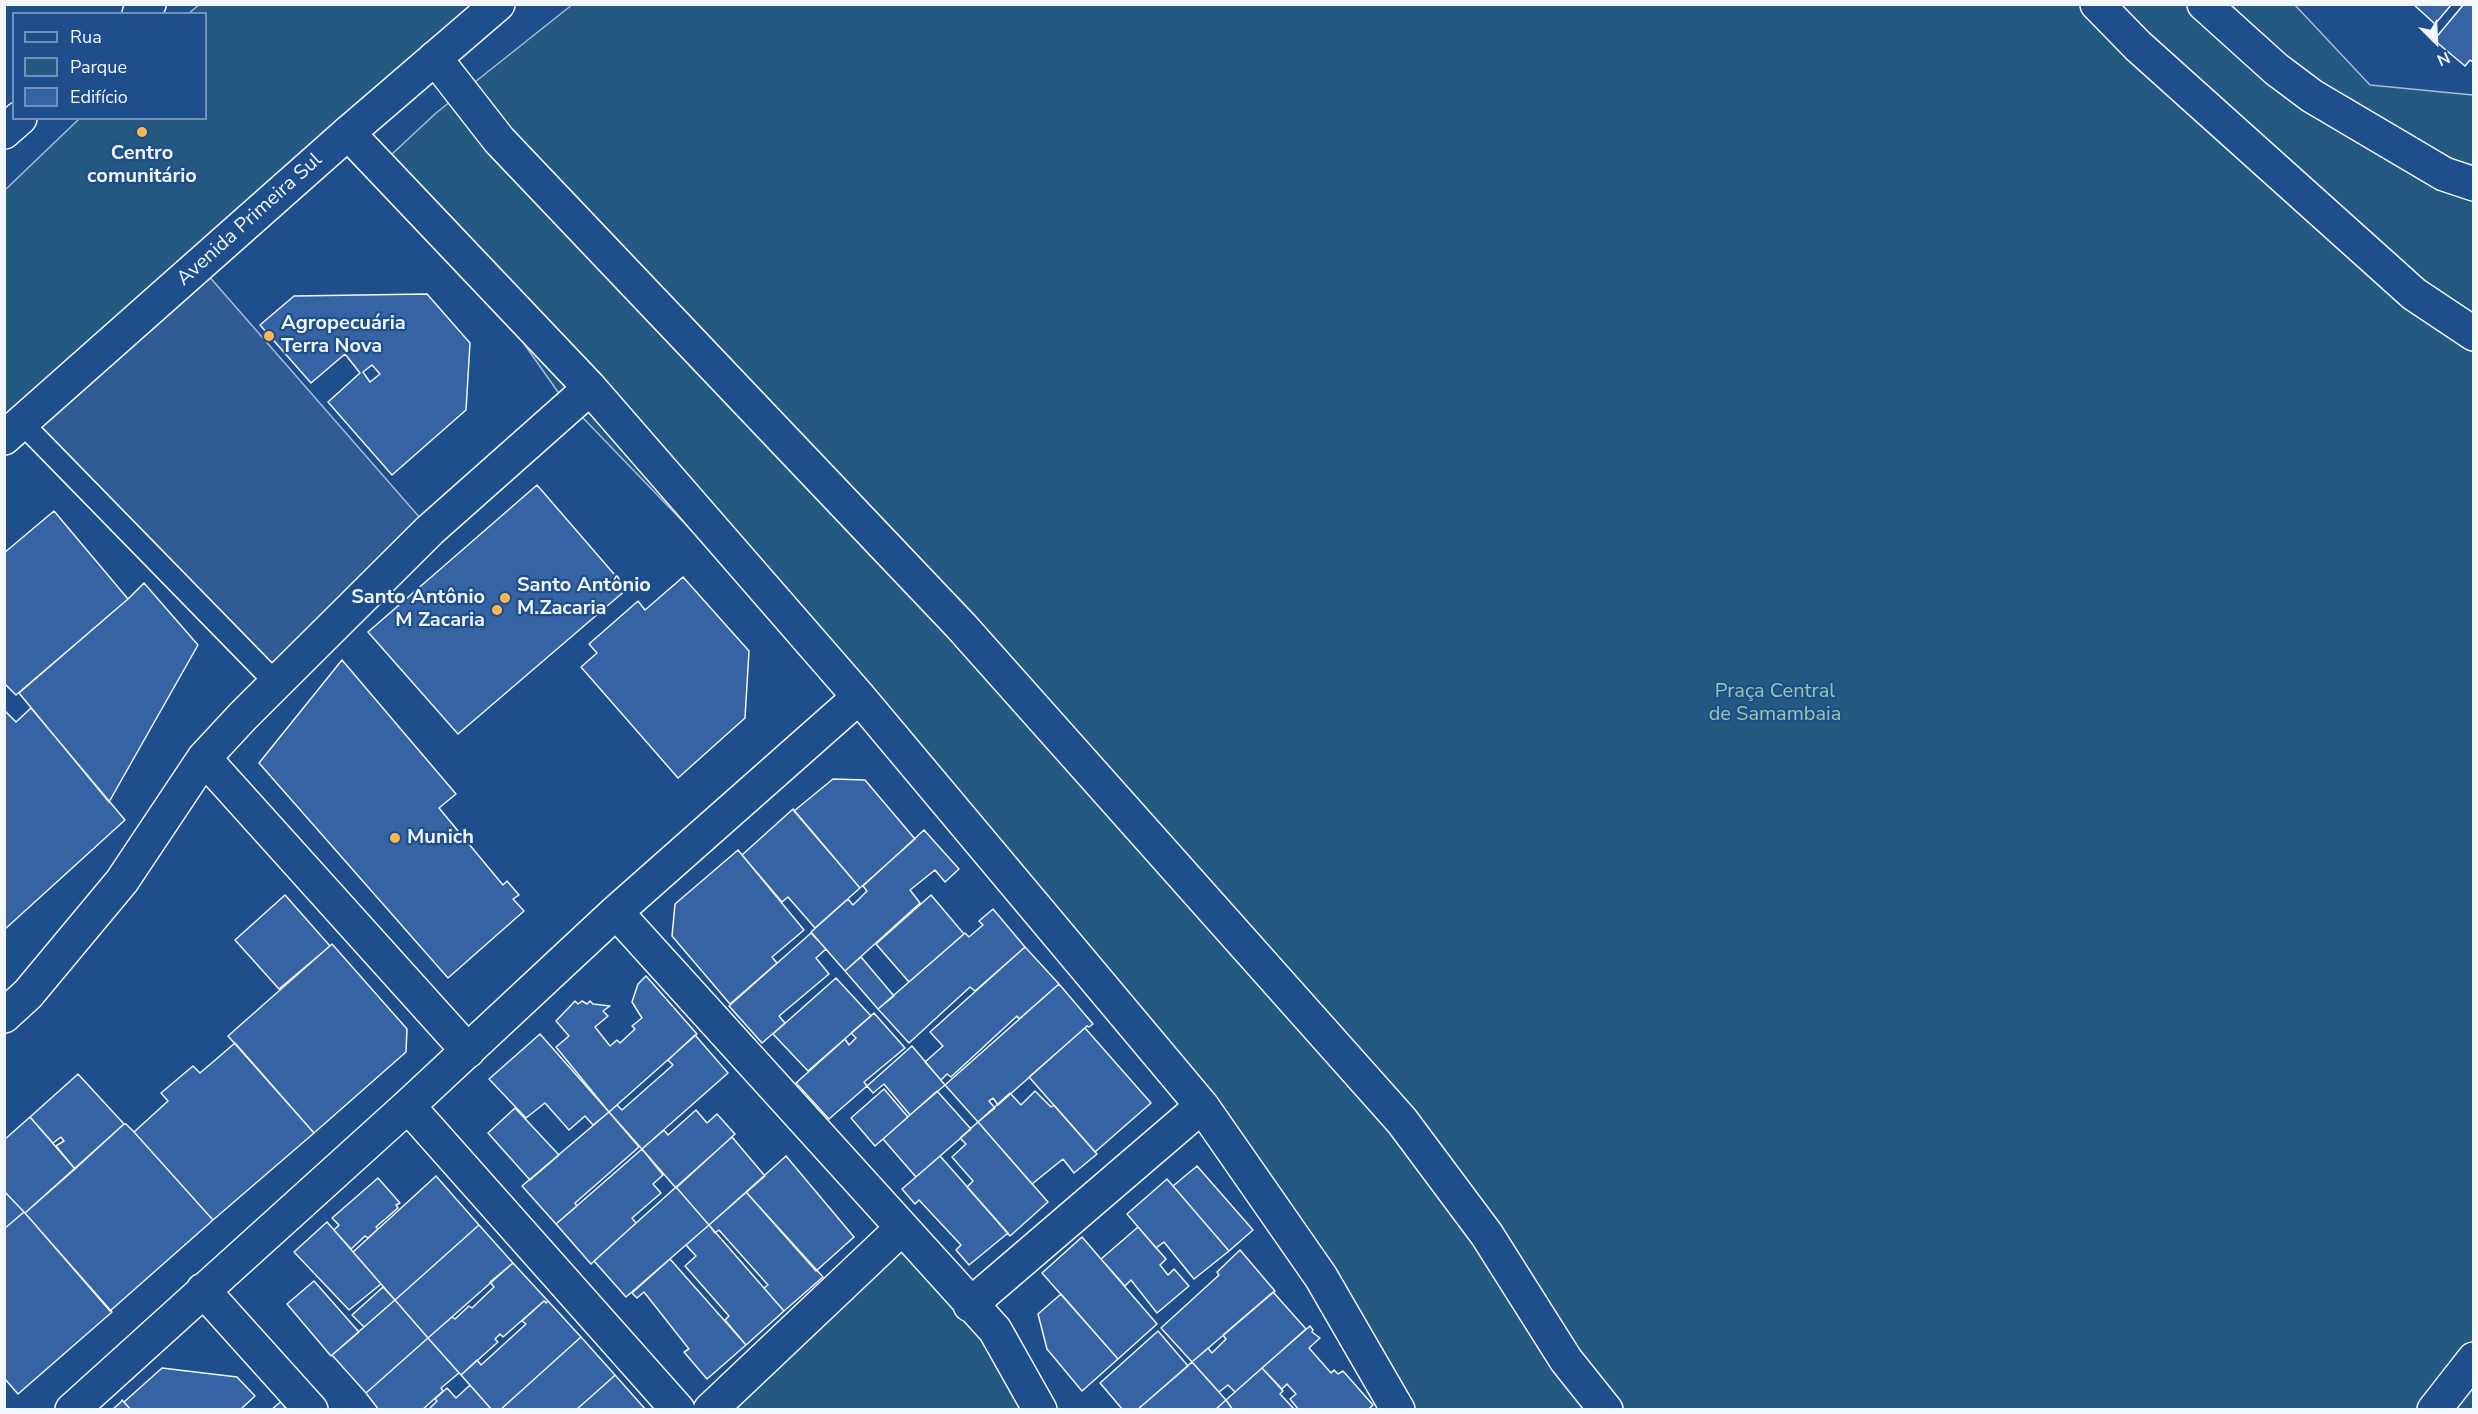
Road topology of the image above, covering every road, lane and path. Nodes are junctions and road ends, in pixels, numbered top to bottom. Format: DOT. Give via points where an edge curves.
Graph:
graph roads {
  1 [pos="498,4"];
  2 [pos="2097,4"];
  3 [pos="2204,4"];
  4 [pos="435,57"];
  5 [pos="18,120"];
  6 [pos="4,132"];
  7 [pos="348,133"];
  8 [pos="2474,184"];
  9 [pos="2474,334"];
  10 [pos="590,388"];
  11 [pos="13,430"];
  12 [pos="277,684"];
  13 [pos="859,698"];
  14 [pos="204,758"];
  15 [pos="616,912"];
  16 [pos="4,1016"];
  17 [pos="468,1051"];
  18 [pos="408,1106"];
  19 [pos="1202,1106"];
  20 [pos="902,1229"];
  21 [pos="203,1290"];
  22 [pos="970,1305"];
  23 [pos="2474,1359"];
  24 [pos="72,1410"];
  25 [pos="311,1410"];
  26 [pos="678,1410"];
  27 [pos="710,1410"];
  28 [pos="1040,1410"];
  29 [pos="1398,1410"];
  30 [pos="1606,1410"];
  31 [pos="2434,1410"];
  1 -- 4 [label="street, Avenida Primeira Sul"];
  2 -- 9 [label="street" via="2138,46 2414,294"];
  3 -- 8 [label="street" via="2312,96 2444,174"];
  4 -- 7 [label="street, Avenida Primeira Sul"];
  4 -- 30 [label="street" via="499,140 962,626 1402,1121 1487,1235 1566,1359"];
  5 -- 6 [label="street"];
  7 -- 10 [label="street"];
  7 -- 11 [label="street, Avenida Primeira Sul"];
  10 -- 12 [label="street" via="430,531"];
  10 -- 13 [label="street"];
  11 -- 12 [label="lane"];
  12 -- 14 [label="street"];
  13 -- 15 [label="street"];
  13 -- 19 [label="street"];
  14 -- 16 [label="street" via="122,881 28,994"];
  14 -- 17 [label="street"];
  15 -- 17 [label="street"];
  15 -- 20 [label="street"];
  17 -- 18 [label="street"];
  18 -- 21 [label="street"];
  18 -- 26 [label="street"];
  19 -- 22 [label="street"];
  19 -- 29 [label="street" via="1321,1277"];
  20 -- 22 [label="street"];
  20 -- 27 [label="street"];
  21 -- 24 [label="street"];
  21 -- 25 [label="street"];
  22 -- 28 [label="street" via="995,1330"];
  23 -- 31 [label="street"];
}
